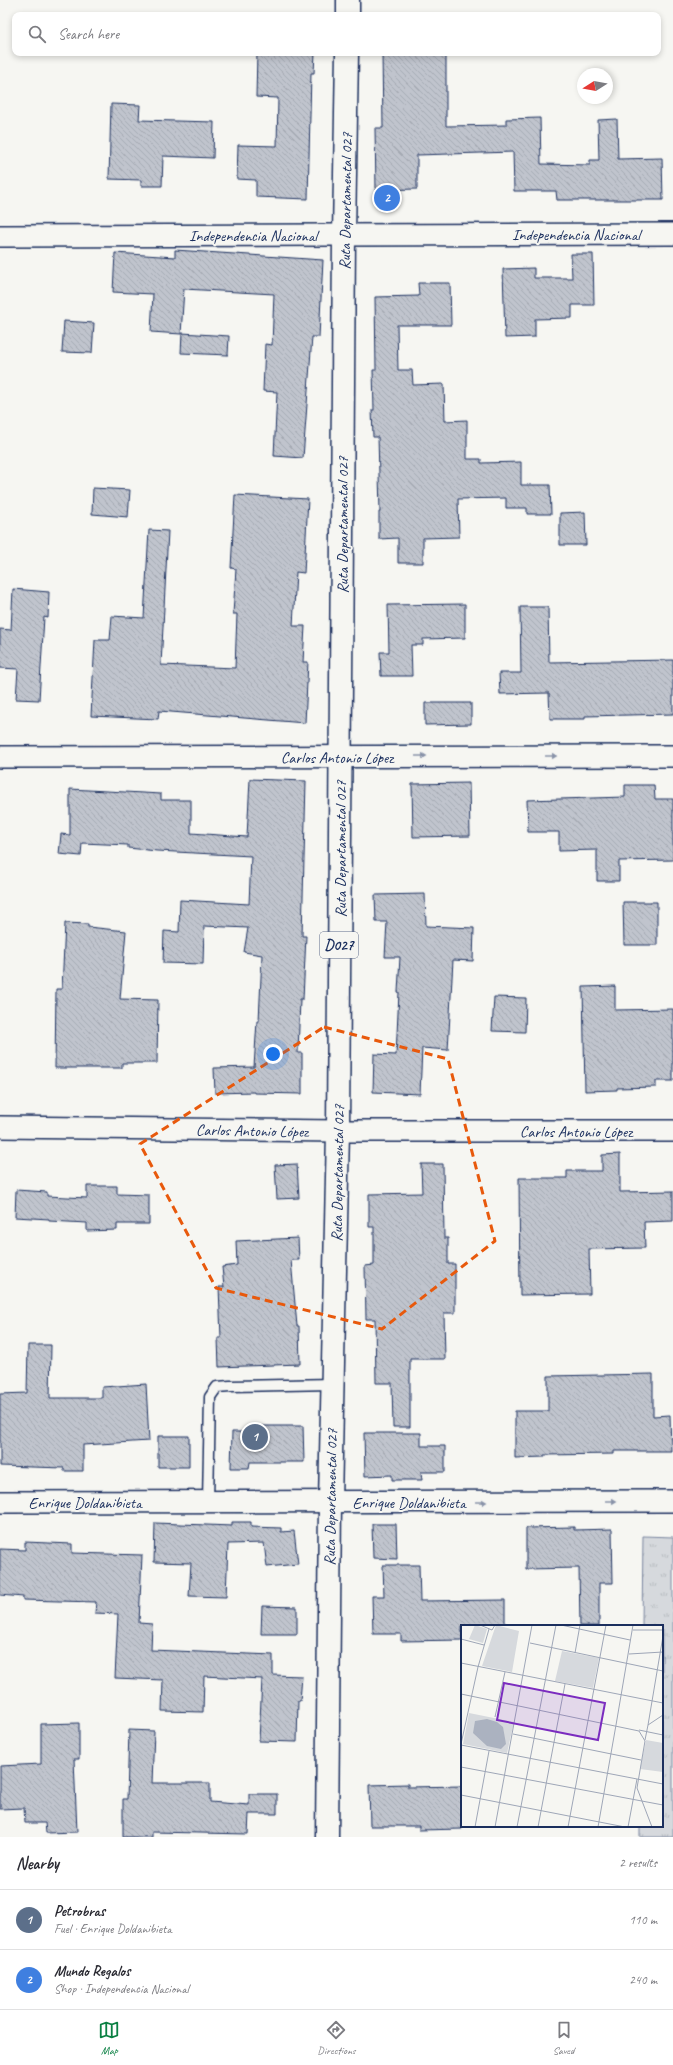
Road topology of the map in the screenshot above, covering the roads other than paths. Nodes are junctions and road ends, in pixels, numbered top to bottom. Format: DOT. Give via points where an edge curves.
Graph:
graph roads {
  1 [pos="348,0"];
  2 [pos="348,12"];
  3 [pos="347,56"];
  4 [pos="673,234"];
  5 [pos="344,235"];
  6 [pos="0,236"];
  7 [pos="673,756"];
  8 [pos="0,757"];
  9 [pos="340,757"];
  10 [pos="0,1127"];
  11 [pos="338,1131"];
  12 [pos="673,1131"];
  13 [pos="332,1384"];
  14 [pos="673,1501"];
  15 [pos="0,1502"];
  16 [pos="208,1502"];
  17 [pos="330,1502"];
  18 [pos="327,1837"];
  1 -- 2 [label="main road"];
  3 -- 5 [label="main road, Ruta Departamental 027 / D027"];
  4 -- 5 [label="street, Independencia Nacional"];
  5 -- 6 [label="street, Independencia Nacional"];
  5 -- 9 [label="main road, Ruta Departamental 027 / D027"];
  9 -- 7 [label="street, Carlos Antonio López, one-way"];
  8 -- 9 [label="street, Carlos Antonio López"];
  9 -- 11 [label="main road, Ruta Departamental 027 / D027"];
  10 -- 11 [label="street, Carlos Antonio López"];
  11 -- 12 [label="street, Carlos Antonio López"];
  11 -- 13 [label="main road, Ruta Departamental 027 / D027"];
  13 -- 16 [label="lane" via="217,1387 210,1397"];
  13 -- 17 [label="main road, Ruta Departamental 027 / D027"];
  17 -- 14 [label="street, Enrique Doldanibieta, one-way"];
  15 -- 16 [label="street, Enrique Doldanibieta"];
  16 -- 17 [label="street, Enrique Doldanibieta"];
  17 -- 18 [label="main road, Ruta Departamental 027 / D027"];
}
